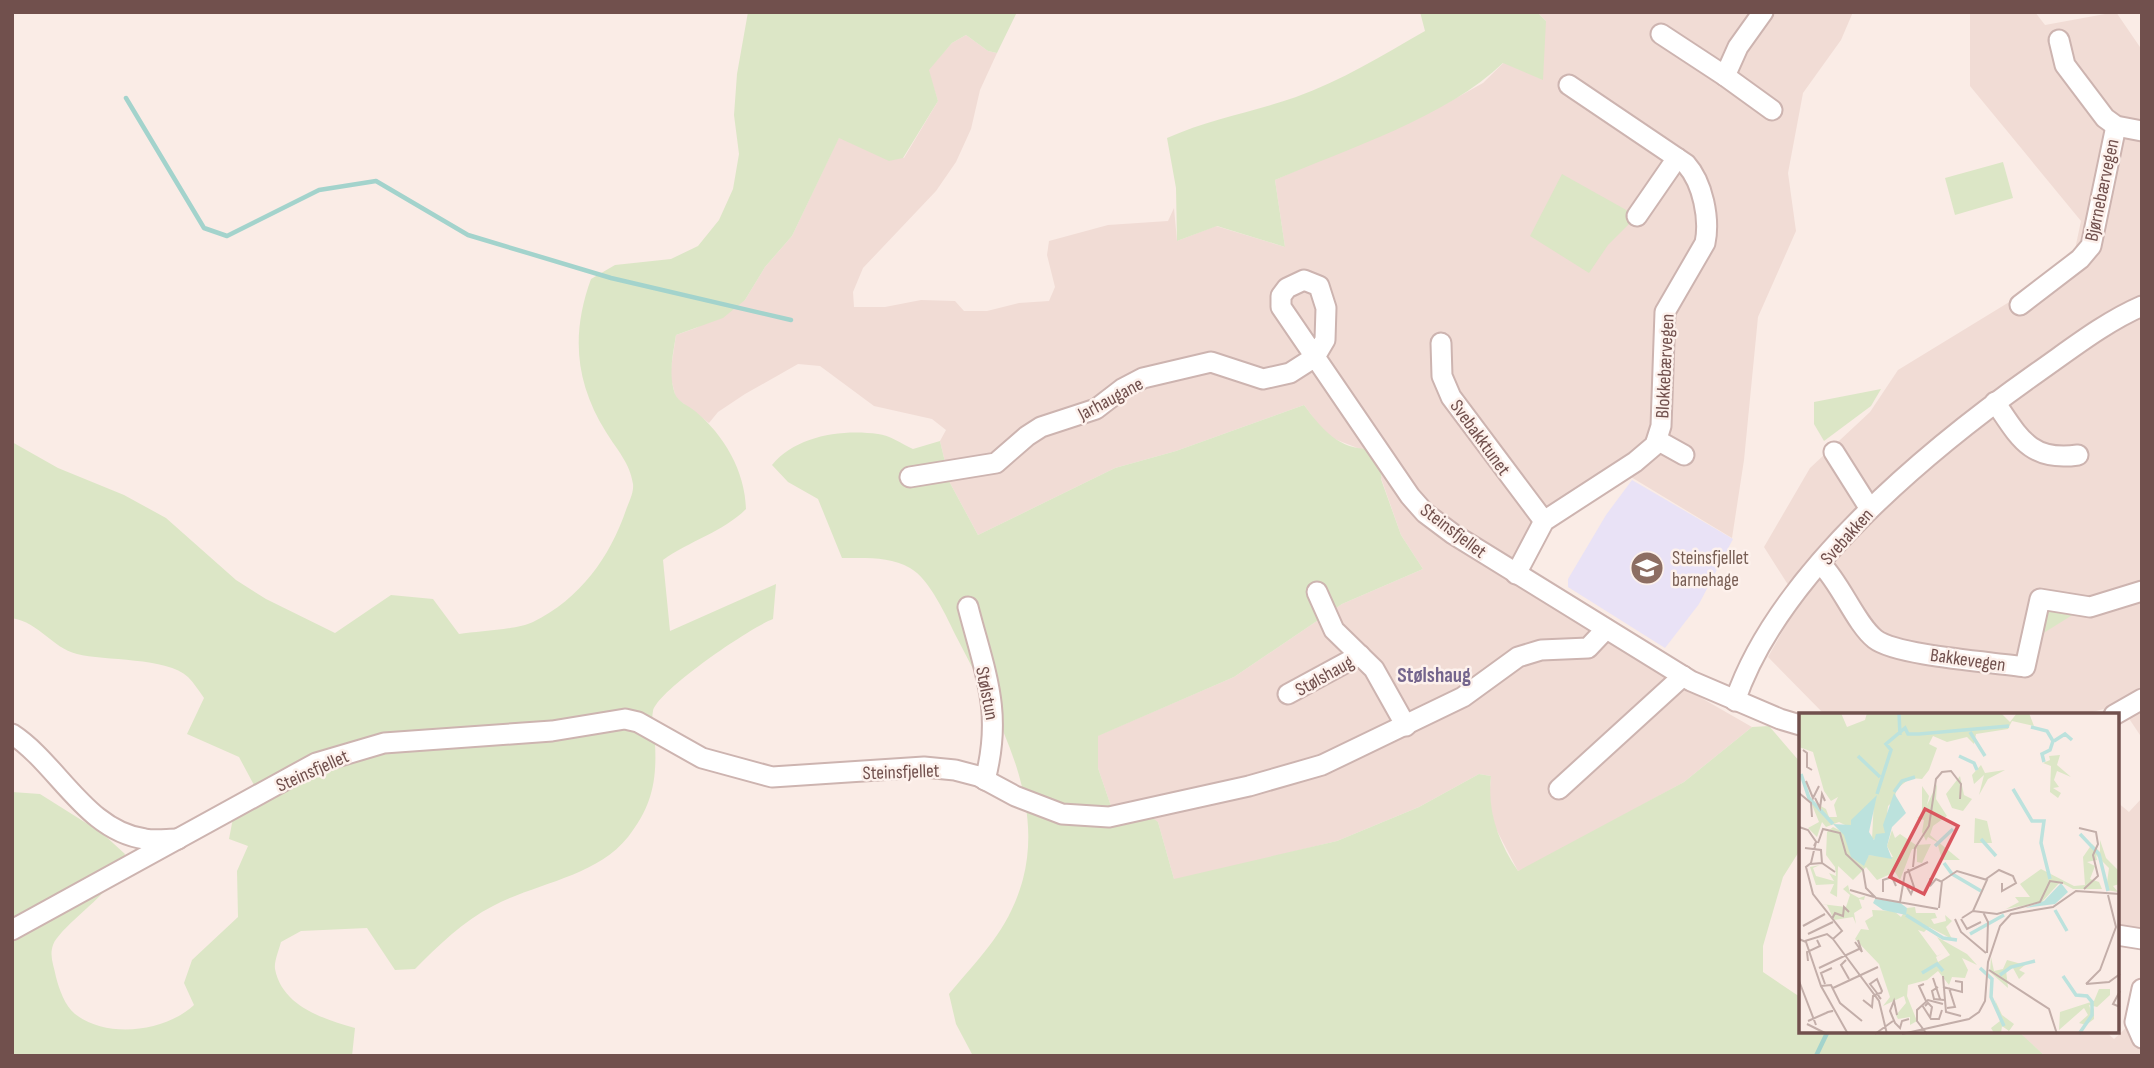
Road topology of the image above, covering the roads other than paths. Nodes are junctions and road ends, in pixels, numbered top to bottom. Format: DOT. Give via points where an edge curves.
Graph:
graph roads {
  1 [pos="1763,12"];
  2 [pos="1661,34"];
  3 [pos="2059,40"];
  4 [pos="1725,76"];
  5 [pos="1569,85"];
  6 [pos="1772,110"];
  7 [pos="2116,126"];
  8 [pos="2142,131"];
  9 [pos="1677,158"];
  10 [pos="1637,216"];
  11 [pos="2020,305"];
  12 [pos="2142,306"];
  13 [pos="1441,343"];
  14 [pos="1315,357"];
  15 [pos="1995,402"];
  16 [pos="1657,440"];
  17 [pos="1834,452"];
  18 [pos="1684,454"];
  19 [pos="2078,455"];
  20 [pos="910,477"];
  21 [pos="1870,509"];
  22 [pos="1544,521"];
  23 [pos="1821,564"];
  24 [pos="1516,574"];
  25 [pos="2142,591"];
  26 [pos="1317,592"];
  27 [pos="968,607"];
  28 [pos="1606,629"];
  29 [pos="1360,655"];
  30 [pos="1683,676"];
  31 [pos="1287,694"];
  32 [pos="2142,699"];
  33 [pos="1735,701"];
  34 [pos="2118,713"];
  35 [pos="1799,723"];
  36 [pos="1406,726"];
  37 [pos="12,734"];
  38 [pos="985,780"];
  39 [pos="1559,789"];
  40 [pos="179,839"];
  41 [pos="12,930"];
  42 [pos="2119,935"];
  43 [pos="2142,939"];
  44 [pos="2142,989"];
  45 [pos="2142,1038"];
  1 -- 4 [label="street" via="1738,47"];
  2 -- 4 [label="street"];
  3 -- 7 [label="street, Bjørnebærvegen" via="2065,65"];
  4 -- 6 [label="street"];
  5 -- 9 [label="street, Blokkebærvegen"];
  7 -- 8 [label="street, Bjørnebærvegen"];
  7 -- 11 [label="street, Bjørnebærvegen" via="2091,246"];
  9 -- 10 [label="street"];
  9 -- 16 [label="street, Blokkebærvegen" via="1697,180 1707,234 1665,312"];
  12 -- 15 [label="street, Svebakken"];
  13 -- 22 [label="street, Svebakktunet" via="1443,376 1451,397"];
  14 -- 20 [label="street, Jarhaugane" via="1290,373 1263,379 1211,362 1143,378 1097,409 1041,427 996,463"];
  14 -- 24 [label="street, Steinsfjellet" via="1425,513"];
  15 -- 19 [label="street" via="2038,453 2060,458"];
  15 -- 21 [label="street, Svebakken"];
  16 -- 18 [label="street"];
  16 -- 22 [label="street, Blokkebærvegen" via="1641,457"];
  17 -- 21 [label="street"];
  21 -- 23 [label="street, Svebakken"];
  22 -- 24 [label="street, Blokkebærvegen"];
  23 -- 25 [label="street, Bakkevegen" via="1839,583 1866,629 1885,645 2025,667 2040,599 2090,607"];
  23 -- 33 [label="street, Svebakken" via="1766,634"];
  24 -- 28 [label="street, Steinsfjellet"];
  26 -- 29 [label="street, Stølshaug" via="1334,630"];
  27 -- 38 [label="street, Stølstun" via="995,723"];
  28 -- 30 [label="street, Steinsfjellet"];
  28 -- 36 [label="street, Steinsfjellet" via="1588,648 1541,650 1518,657 1463,697"];
  29 -- 31 [label="street, Stølshaug"];
  29 -- 36 [label="street, Stølshaug" via="1374,669"];
  30 -- 33 [label="street, Steinsfjellet"];
  30 -- 39 [label="street"];
  32 -- 34 [label="street"];
  33 -- 35 [label="street, Steinsfjellet"];
  36 -- 38 [label="street, Steinsfjellet" via="1294,774 1109,817 1062,814"];
  37 -- 40 [label="street" via="114,828 146,839"];
  38 -- 40 [label="street, Steinsfjellet" via="924,767 772,777 702,758 625,719 552,731 384,743 347,752 316,763"];
  40 -- 41 [label="street, Steinsfjellet"];
  42 -- 43 [label="street"];
  44 -- 45 [label="street" via="2135,1021"];
}
